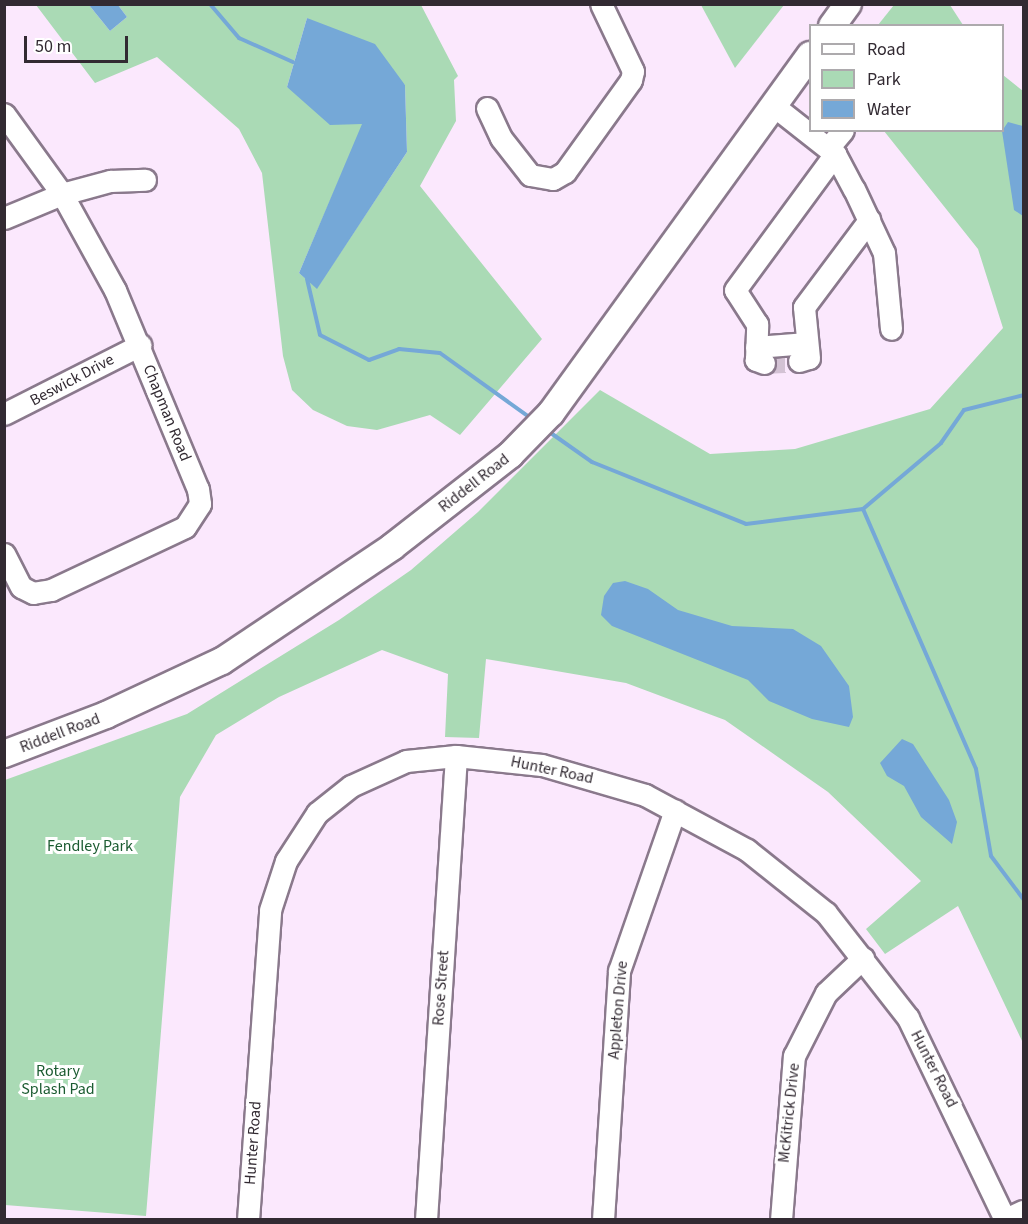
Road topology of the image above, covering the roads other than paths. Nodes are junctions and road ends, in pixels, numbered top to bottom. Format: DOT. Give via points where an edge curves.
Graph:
graph roads {
  1 [pos="601,4"];
  2 [pos="848,4"];
  3 [pos="833,24"];
  4 [pos="809,57"];
  5 [pos="774,106"];
  6 [pos="488,108"];
  7 [pos="4,114"];
  8 [pos="842,132"];
  9 [pos="831,151"];
  10 [pos="145,180"];
  11 [pos="62,194"];
  12 [pos="4,218"];
  13 [pos="869,220"];
  14 [pos="891,329"];
  15 [pos="140,345"];
  16 [pos="4,414"];
  17 [pos="4,554"];
  18 [pos="4,754"];
  19 [pos="456,756"];
  20 [pos="675,810"];
  21 [pos="863,958"];
  22 [pos="1023,1214"];
  23 [pos="248,1220"];
  24 [pos="426,1220"];
  25 [pos="603,1220"];
  26 [pos="781,1220"];
  27 [pos="1005,1220"];
  28 [pos="1011,1220"];
  1 -- 6 [label="street" via="633,71 631,80 565,172 553,179 530,175 501,138"];
  2 -- 3 [label="main road"];
  4 -- 5 [label="main road, Riddell Road"];
  5 -- 9 [label="street"];
  5 -- 18 [label="main road, Riddell Road" via="551,413 510,455 392,547 222,661 106,715"];
  7 -- 11 [label="street, Chapman Road"];
  8 -- 9 [label="street"];
  9 -- 13 [label="street"];
  9 -- 13 [label="street" via="735,290 757,324 760,355 803,352 804,307"];
  10 -- 11 [label="street" via="110,181"];
  11 -- 12 [label="street"];
  11 -- 15 [label="street, Chapman Road" via="115,290"];
  13 -- 14 [label="street" via="884,253"];
  15 -- 16 [label="street, Beswick Drive"];
  15 -- 17 [label="street, Chapman Road" via="198,489 200,504 195,517 185,527 51,590 33,592 21,587"];
  19 -- 20 [label="street, Hunter Road" via="565,770 621,786"];
  19 -- 23 [label="street, Hunter Road" via="406,761 351,786 317,813 286,861 270,910"];
  19 -- 24 [label="street, Rose Street"];
  20 -- 21 [label="street, Hunter Road" via="770,867 826,913"];
  20 -- 25 [label="street, Appleton Drive" via="620,964"];
  21 -- 26 [label="street, McKitrick Drive" via="826,993 794,1056"];
  21 -- 27 [label="street, Hunter Road" via="908,1018"];
  22 -- 28 [label="main road"];
}
